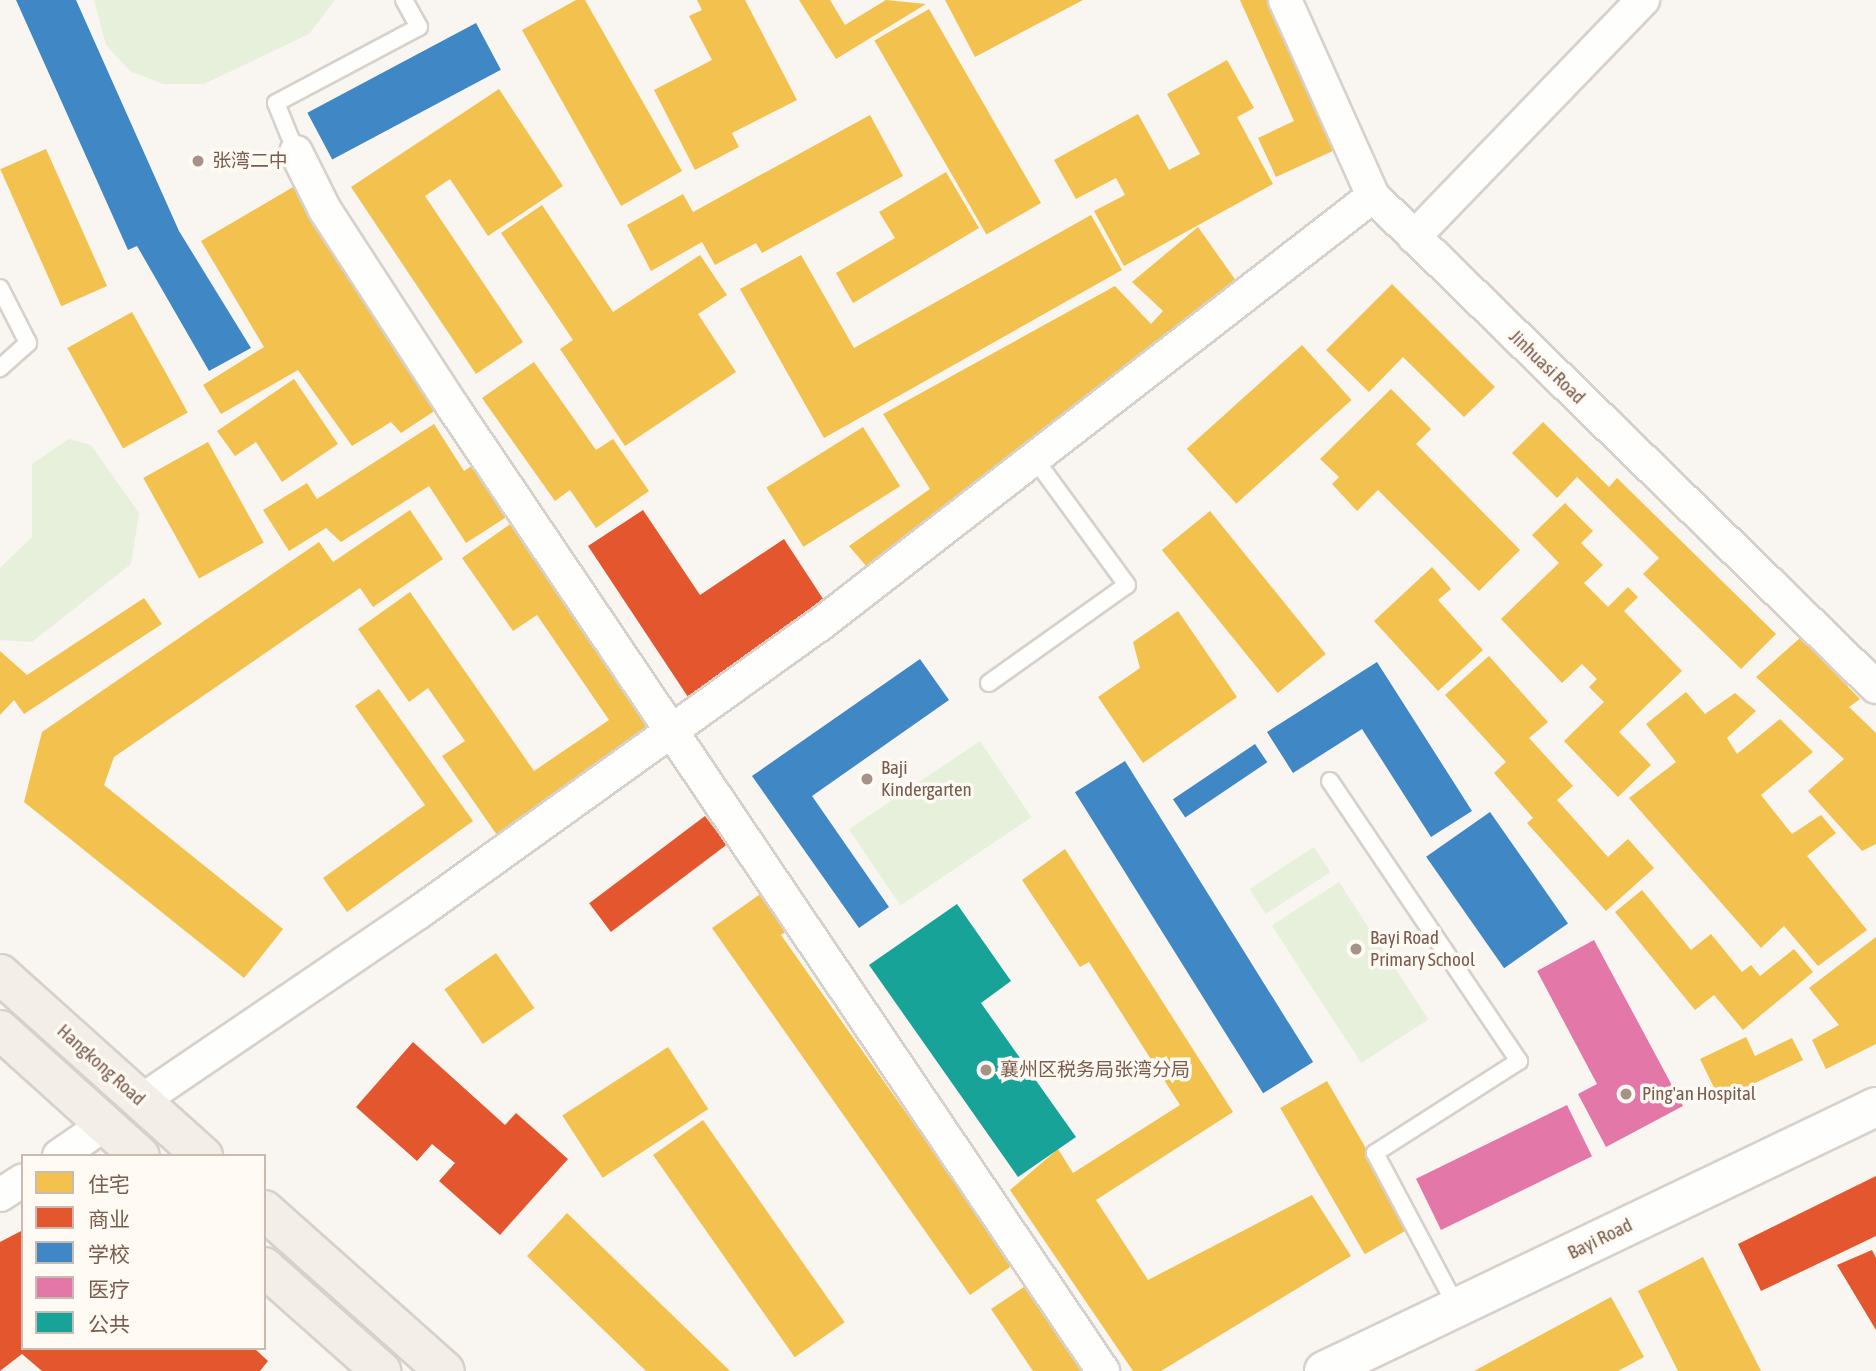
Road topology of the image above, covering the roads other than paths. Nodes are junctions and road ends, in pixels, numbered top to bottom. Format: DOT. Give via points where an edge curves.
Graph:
graph roads {
  1 [pos="404,0"];
  2 [pos="1285,0"];
  3 [pos="1643,0"];
  4 [pos="296,152"];
  5 [pos="1373,196"];
  6 [pos="1414,237"];
  7 [pos="0,288"];
  8 [pos="0,368"];
  9 [pos="1034,458"];
  10 [pos="989,683"];
  11 [pos="1876,687"];
  12 [pos="674,729"];
  13 [pos="1330,781"];
  14 [pos="0,974"];
  15 [pos="0,1030"];
  16 [pos="141,1101"];
  17 [pos="1876,1107"];
  18 [pos="105,1124"];
  19 [pos="62,1154"];
  20 [pos="138,1154"];
  21 [pos="201,1154"];
  22 [pos="21,1181"];
  23 [pos="0,1195"];
  24 [pos="266,1212"];
  25 [pos="266,1269"];
  26 [pos="1457,1307"];
  27 [pos="380,1371"];
  28 [pos="445,1371"];
  29 [pos="1103,1371"];
  30 [pos="1324,1371"];
  1 -- 4 [label="lane" via="419,27 276,103"];
  2 -- 5 [label="street, Jinhuasi Road"];
  3 -- 6 [label="street"];
  4 -- 12 [label="street" via="325,210 453,407"];
  5 -- 6 [label="street, Jinhuasi Road"];
  5 -- 9 [label="street"];
  6 -- 11 [label="street, Jinhuasi Road"];
  7 -- 8 [label="lane" via="29,343"];
  9 -- 10 [label="lane" via="1127,585"];
  9 -- 12 [label="street"];
  12 -- 16 [label="street"];
  12 -- 29 [label="street"];
  13 -- 26 [label="lane" via="1519,1061 1375,1153"];
  14 -- 16 [label="main road, Hangkong Road"];
  15 -- 18 [label="main road"];
  16 -- 21 [label="main road, Hangkong Road"];
  17 -- 26 [label="street, Bayi Road"];
  18 -- 19 [label="street"];
  18 -- 20 [label="main road"];
  22 -- 23 [label="street"];
  24 -- 28 [label="main road"];
  25 -- 27 [label="main road"];
  26 -- 30 [label="street, Bayi Road"];
}
